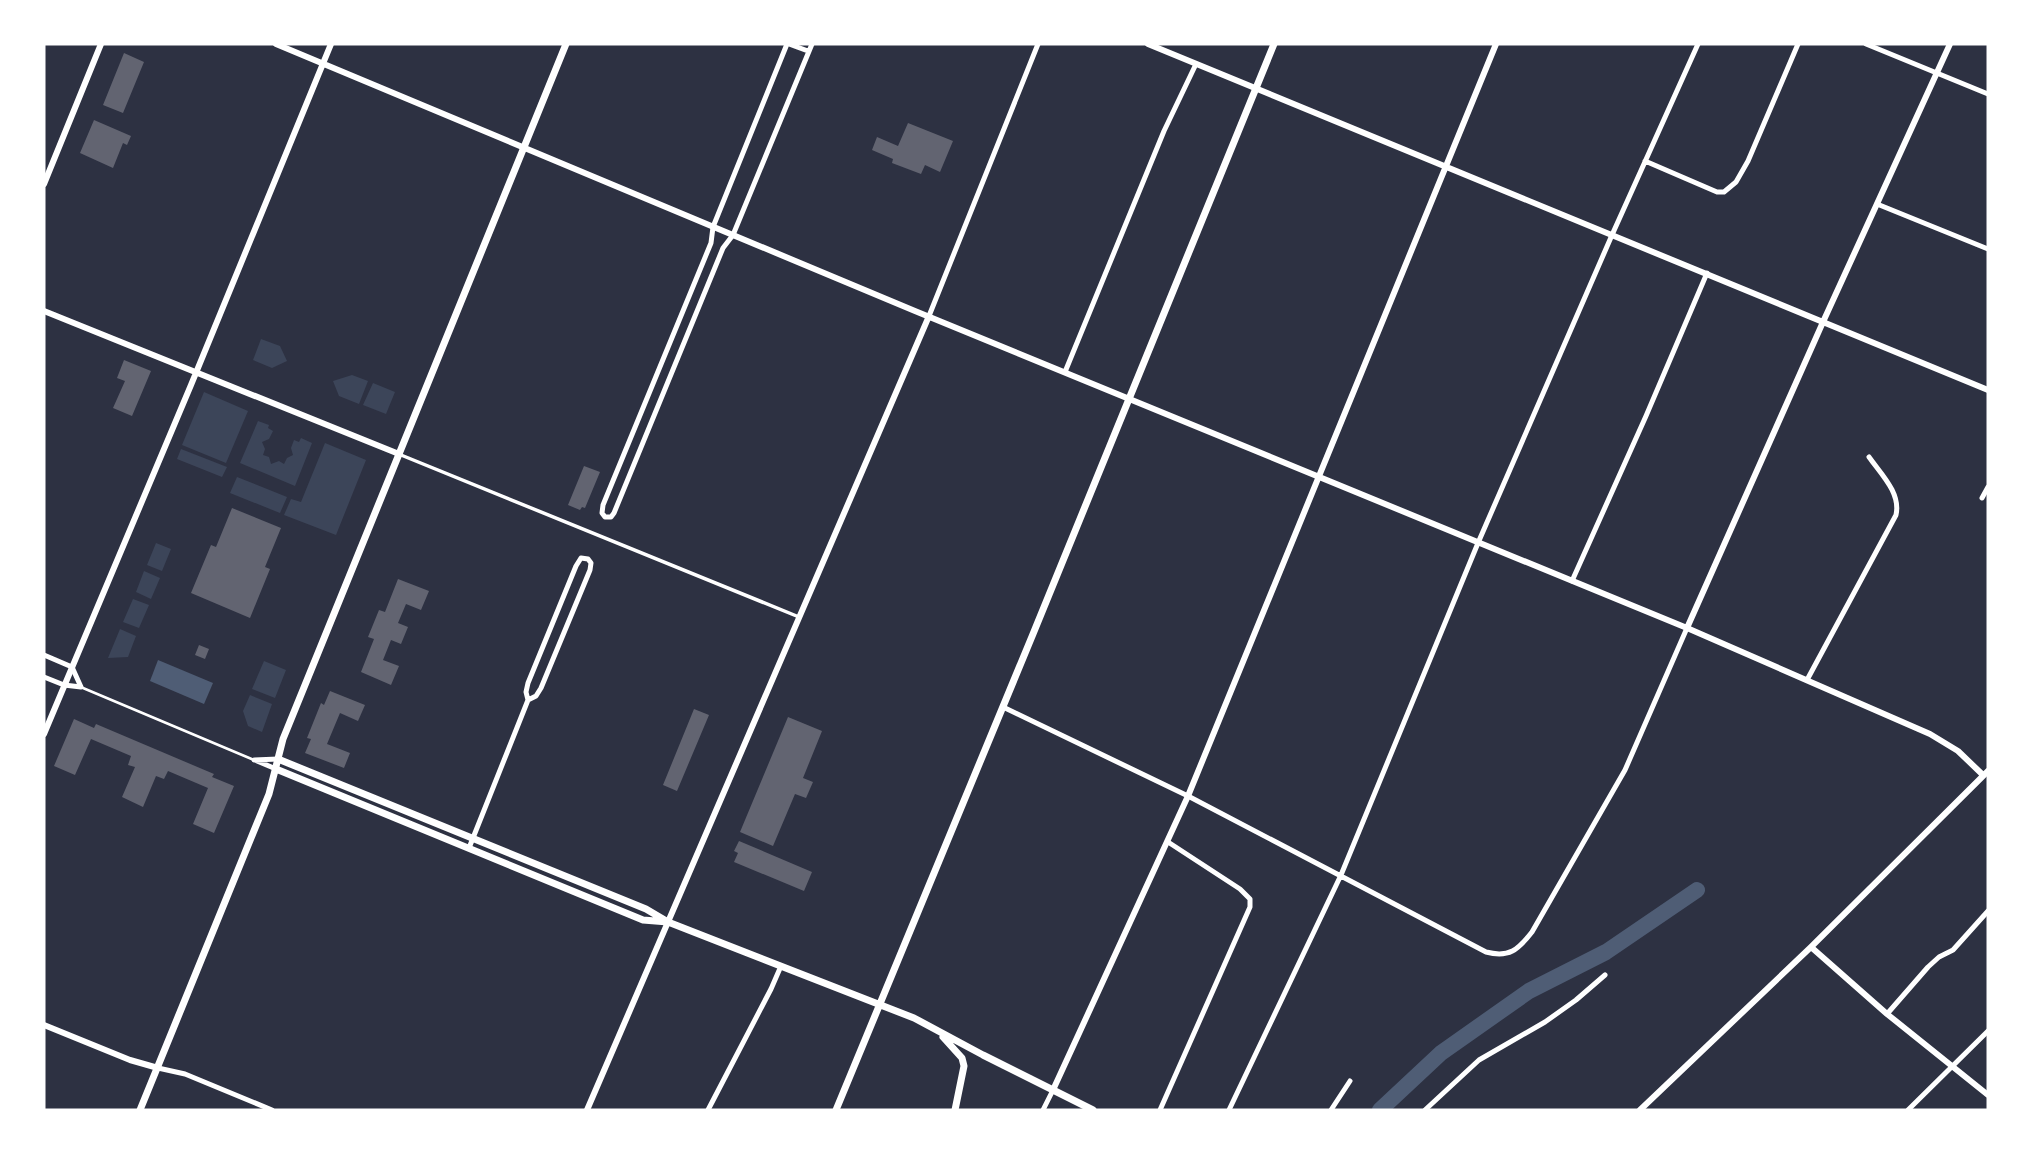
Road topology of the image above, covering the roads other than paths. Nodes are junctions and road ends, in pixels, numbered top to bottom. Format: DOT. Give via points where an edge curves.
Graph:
graph roads {
  1 [pos="101,44"];
  2 [pos="276,44"];
  3 [pos="331,44"];
  4 [pos="566,44"];
  5 [pos="788,44"];
  6 [pos="811,44"];
  7 [pos="1038,44"];
  8 [pos="1148,44"];
  9 [pos="1273,44"];
  10 [pos="1496,44"];
  11 [pos="1698,44"];
  12 [pos="1798,44"];
  13 [pos="1866,44"];
  14 [pos="1950,44"];
  15 [pos="808,51"];
  16 [pos="323,63"];
  17 [pos="1196,64"];
  18 [pos="1937,74"];
  19 [pos="1256,88"];
  20 [pos="1988,94"];
  21 [pos="523,147"];
  22 [pos="1645,161"];
  23 [pos="1445,167"];
  24 [pos="44,184"];
  25 [pos="1877,204"];
  26 [pos="713,227"];
  27 [pos="733,235"];
  28 [pos="1612,235"];
  29 [pos="1988,249"];
  30 [pos="1707,274"];
  31 [pos="44,310"];
  32 [pos="929,316"];
  33 [pos="1823,321"];
  34 [pos="195,372"];
  35 [pos="1065,372"];
  36 [pos="1988,390"];
  37 [pos="1128,398"];
  38 [pos="634,431"];
  39 [pos="646,436"];
  40 [pos="399,454"];
  41 [pos="1870,457"];
  42 [pos="1317,477"];
  43 [pos="1988,487"];
  44 [pos="1982,498"];
  45 [pos="1478,543"];
  46 [pos="1572,581"];
  47 [pos="800,617"];
  48 [pos="1687,628"];
  49 [pos="44,655"];
  50 [pos="72,667"];
  51 [pos="44,677"];
  52 [pos="1807,680"];
  53 [pos="64,685"];
  54 [pos="81,687"];
  55 [pos="528,700"];
  56 [pos="1003,707"];
  57 [pos="44,734"];
  58 [pos="278,759"];
  59 [pos="254,760"];
  60 [pos="276,769"];
  61 [pos="1986,773"];
  62 [pos="1188,796"];
  63 [pos="473,838"];
  64 [pos="1168,842"];
  65 [pos="469,848"];
  66 [pos="1341,875"];
  67 [pos="1988,911"];
  68 [pos="668,922"];
  69 [pos="1811,947"];
  70 [pos="780,966"];
  71 [pos="1605,975"];
  72 [pos="880,1004"];
  73 [pos="1887,1014"];
  74 [pos="44,1024"];
  75 [pos="935,1029"];
  76 [pos="1988,1031"];
  77 [pos="982,1055"];
  78 [pos="964,1066"];
  79 [pos="1952,1067"];
  80 [pos="158,1068"];
  81 [pos="1350,1081"];
  82 [pos="1052,1090"];
  83 [pos="1988,1095"];
  84 [pos="141,1110"];
  85 [pos="272,1110"];
  86 [pos="587,1110"];
  87 [pos="708,1110"];
  88 [pos="836,1110"];
  89 [pos="955,1110"];
  90 [pos="1043,1110"];
  91 [pos="1093,1110"];
  92 [pos="1160,1110"];
  93 [pos="1229,1110"];
  94 [pos="1331,1110"];
  95 [pos="1425,1110"];
  96 [pos="1640,1110"];
  97 [pos="1908,1110"];
  1 -- 24 [label="street"];
  2 -- 16 [label="street"];
  3 -- 16 [label="street"];
  4 -- 21 [label="main road"];
  5 -- 15 [label="street"];
  5 -- 26 [label="street"];
  6 -- 15 [label="street"];
  7 -- 32 [label="street"];
  8 -- 17 [label="street"];
  9 -- 19 [label="main road"];
  10 -- 23 [label="street"];
  11 -- 22 [label="street"];
  12 -- 22 [label="street" via="1748,161 1737,182 1724,192"];
  13 -- 18 [label="street"];
  14 -- 18 [label="street"];
  15 -- 27 [label="street"];
  16 -- 21 [label="street"];
  16 -- 34 [label="street"];
  17 -- 19 [label="street"];
  17 -- 35 [label="street"];
  18 -- 20 [label="street"];
  18 -- 25 [label="street"];
  19 -- 23 [label="street"];
  19 -- 37 [label="main road"];
  21 -- 26 [label="street"];
  21 -- 40 [label="main road"];
  22 -- 28 [label="street"];
  23 -- 28 [label="street"];
  23 -- 42 [label="street"];
  25 -- 29 [label="street"];
  25 -- 33 [label="street"];
  26 -- 27 [label="street"];
  26 -- 38 [label="street" via="711,243"];
  27 -- 32 [label="street"];
  27 -- 39 [label="street" via="723,248"];
  28 -- 30 [label="street"];
  28 -- 45 [label="street"];
  30 -- 33 [label="street"];
  30 -- 46 [label="street"];
  31 -- 34 [label="street"];
  32 -- 35 [label="street"];
  32 -- 47 [label="street"];
  33 -- 36 [label="street"];
  33 -- 48 [label="street"];
  34 -- 40 [label="street"];
  34 -- 50 [label="street"];
  35 -- 37 [label="street"];
  37 -- 42 [label="street"];
  37 -- 56 [label="main road"];
  38 -- 39 [label="street"];
  38 -- 39 [label="street" via="603,505 605,517 614,513"];
  40 -- 47 [label="street"];
  40 -- 58 [label="main road"];
  41 -- 52 [label="street" via="1894,492 1896,515"];
  42 -- 45 [label="street"];
  42 -- 62 [label="street"];
  43 -- 44 [label="street"];
  45 -- 46 [label="street"];
  45 -- 66 [label="street"];
  46 -- 48 [label="street"];
  47 -- 68 [label="street"];
  48 -- 52 [label="street"];
  48 -- 66 [label="street" via="1625,770 1522,944 1506,954 1486,952"];
  49 -- 50 [label="street"];
  50 -- 53 [label="street"];
  50 -- 54 [label="street"];
  51 -- 53 [label="street"];
  52 -- 61 [label="street" via="1930,733"];
  53 -- 54 [label="street"];
  53 -- 57 [label="street"];
  54 -- 59 [label="lane"];
  55 -- 55 [label="street" via="541,688 590,570 588,559 581,558 576,566 528,683"];
  55 -- 63 [label="street"];
  56 -- 62 [label="street"];
  56 -- 72 [label="main road"];
  58 -- 59 [label="street"];
  58 -- 60 [label="main road"];
  58 -- 63 [label="main road"];
  59 -- 60 [label="street"];
  60 -- 65 [label="main road"];
  60 -- 80 [label="main road"];
  61 -- 69 [label="street"];
  62 -- 64 [label="street"];
  62 -- 66 [label="street"];
  63 -- 65 [label="street"];
  63 -- 68 [label="main road"];
  64 -- 82 [label="street"];
  64 -- 92 [label="street" via="1240,889 1250,899 1250,907"];
  65 -- 68 [label="main road" via="643,920"];
  66 -- 93 [label="street"];
  67 -- 73 [label="street" via="1960,944 1928,967"];
  68 -- 70 [label="main road"];
  68 -- 86 [label="street"];
  69 -- 73 [label="street"];
  69 -- 96 [label="street"];
  70 -- 72 [label="main road"];
  70 -- 87 [label="street"];
  71 -- 95 [label="street" via="1545,1022 1479,1060"];
  72 -- 75 [label="main road"];
  72 -- 88 [label="main road"];
  73 -- 79 [label="street"];
  74 -- 80 [label="street"];
  75 -- 77 [label="main road"];
  75 -- 78 [label="main road"];
  76 -- 79 [label="street"];
  77 -- 78 [label="main road"];
  77 -- 82 [label="main road"];
  78 -- 89 [label="main road"];
  79 -- 83 [label="street"];
  79 -- 97 [label="street"];
  80 -- 84 [label="main road"];
  80 -- 85 [label="street" via="185,1074"];
  81 -- 94 [label="street"];
  82 -- 90 [label="street"];
  82 -- 91 [label="main road"];
}
